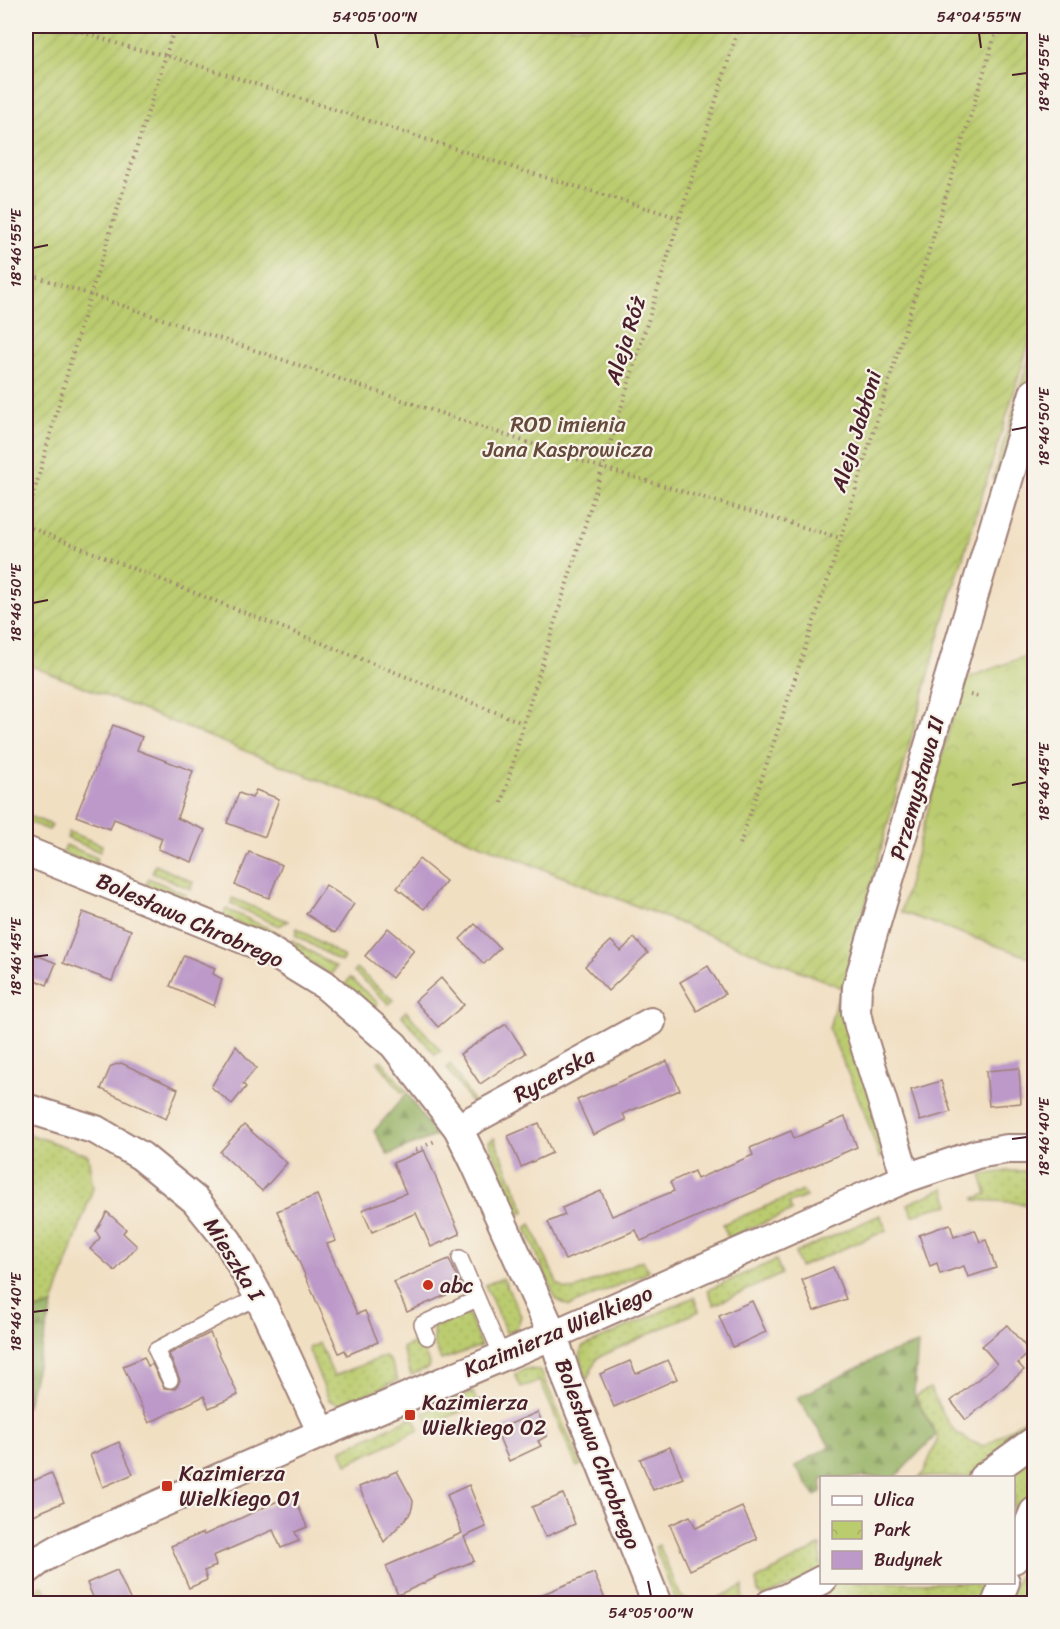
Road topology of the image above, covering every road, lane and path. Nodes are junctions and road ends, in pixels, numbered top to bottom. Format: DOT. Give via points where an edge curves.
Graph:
graph roads {
  1 [pos="64,26"];
  2 [pos="176,26"];
  3 [pos="739,26"];
  4 [pos="998,26"];
  5 [pos="166,54"];
  6 [pos="680,218"];
  7 [pos="26,273"];
  8 [pos="91,295"];
  9 [pos="1034,396"];
  10 [pos="603,468"];
  11 [pos="26,521"];
  12 [pos="26,526"];
  13 [pos="840,538"];
  14 [pos="523,723"];
  15 [pos="502,803"];
  16 [pos="740,844"];
  17 [pos="26,851"];
  18 [pos="651,1023"];
  19 [pos="26,1108"];
  20 [pos="451,1132"];
  21 [pos="1035,1149"];
  22 [pos="416,1150"];
  23 [pos="906,1178"];
  24 [pos="460,1258"];
  25 [pos="260,1297"];
  26 [pos="477,1299"];
  27 [pos="552,1335"];
  28 [pos="427,1337"];
  29 [pos="501,1356"];
  30 [pos="170,1380"];
  31 [pos="322,1433"];
  32 [pos="1035,1441"];
  33 [pos="986,1476"];
  34 [pos="1035,1512"];
  35 [pos="1015,1557"];
  36 [pos="26,1571"];
  37 [pos="820,1581"];
  38 [pos="1004,1584"];
  39 [pos="657,1604"];
  40 [pos="770,1604"];
  41 [pos="996,1604"];
  1 -- 5 [label="path" via="134,49"];
  2 -- 5 [label="path"];
  3 -- 6 [label="path, Aleja Róż"];
  4 -- 13 [label="path, Aleja Jabłoni"];
  5 -- 6 [label="path"];
  5 -- 8 [label="path"];
  6 -- 10 [label="path, Aleja Róż"];
  7 -- 8 [label="path"];
  8 -- 10 [label="path"];
  8 -- 11 [label="path"];
  9 -- 23 [label="street, Przemysława II" via="857,987 859,1026"];
  10 -- 13 [label="path"];
  10 -- 14 [label="path, Aleja Róż"];
  12 -- 14 [label="path"];
  13 -- 16 [label="path, Aleja Jabłoni"];
  14 -- 15 [label="path, Aleja Róż"];
  17 -- 20 [label="street, Bolesława Chrobrego" via="263,947 325,985 394,1045"];
  18 -- 20 [label="street, Rycerska"];
  19 -- 25 [label="street, Mieszka I" via="96,1130 141,1156 195,1200 228,1241"];
  20 -- 22 [label="path"];
  20 -- 27 [label="street, Bolesława Chrobrego" via="477,1165"];
  21 -- 23 [label="street, Kazimierza Wielkiego" via="977,1154"];
  23 -- 27 [label="street, Kazimierza Wielkiego"];
  24 -- 26 [label="lane"];
  25 -- 30 [label="lane" via="156,1350"];
  25 -- 31 [label="street, Mieszka I"];
  26 -- 28 [label="lane" via="422,1324"];
  26 -- 29 [label="lane"];
  27 -- 29 [label="street, Kazimierza Wielkiego"];
  27 -- 39 [label="street, Bolesława Chrobrego"];
  29 -- 31 [label="street, Kazimierza Wielkiego"];
  31 -- 36 [label="street, Kazimierza Wielkiego" via="64,1546"];
  32 -- 33 [label="street"];
  34 -- 35 [label="street"];
  37 -- 40 [label="street"];
  38 -- 41 [label="street"];
}
